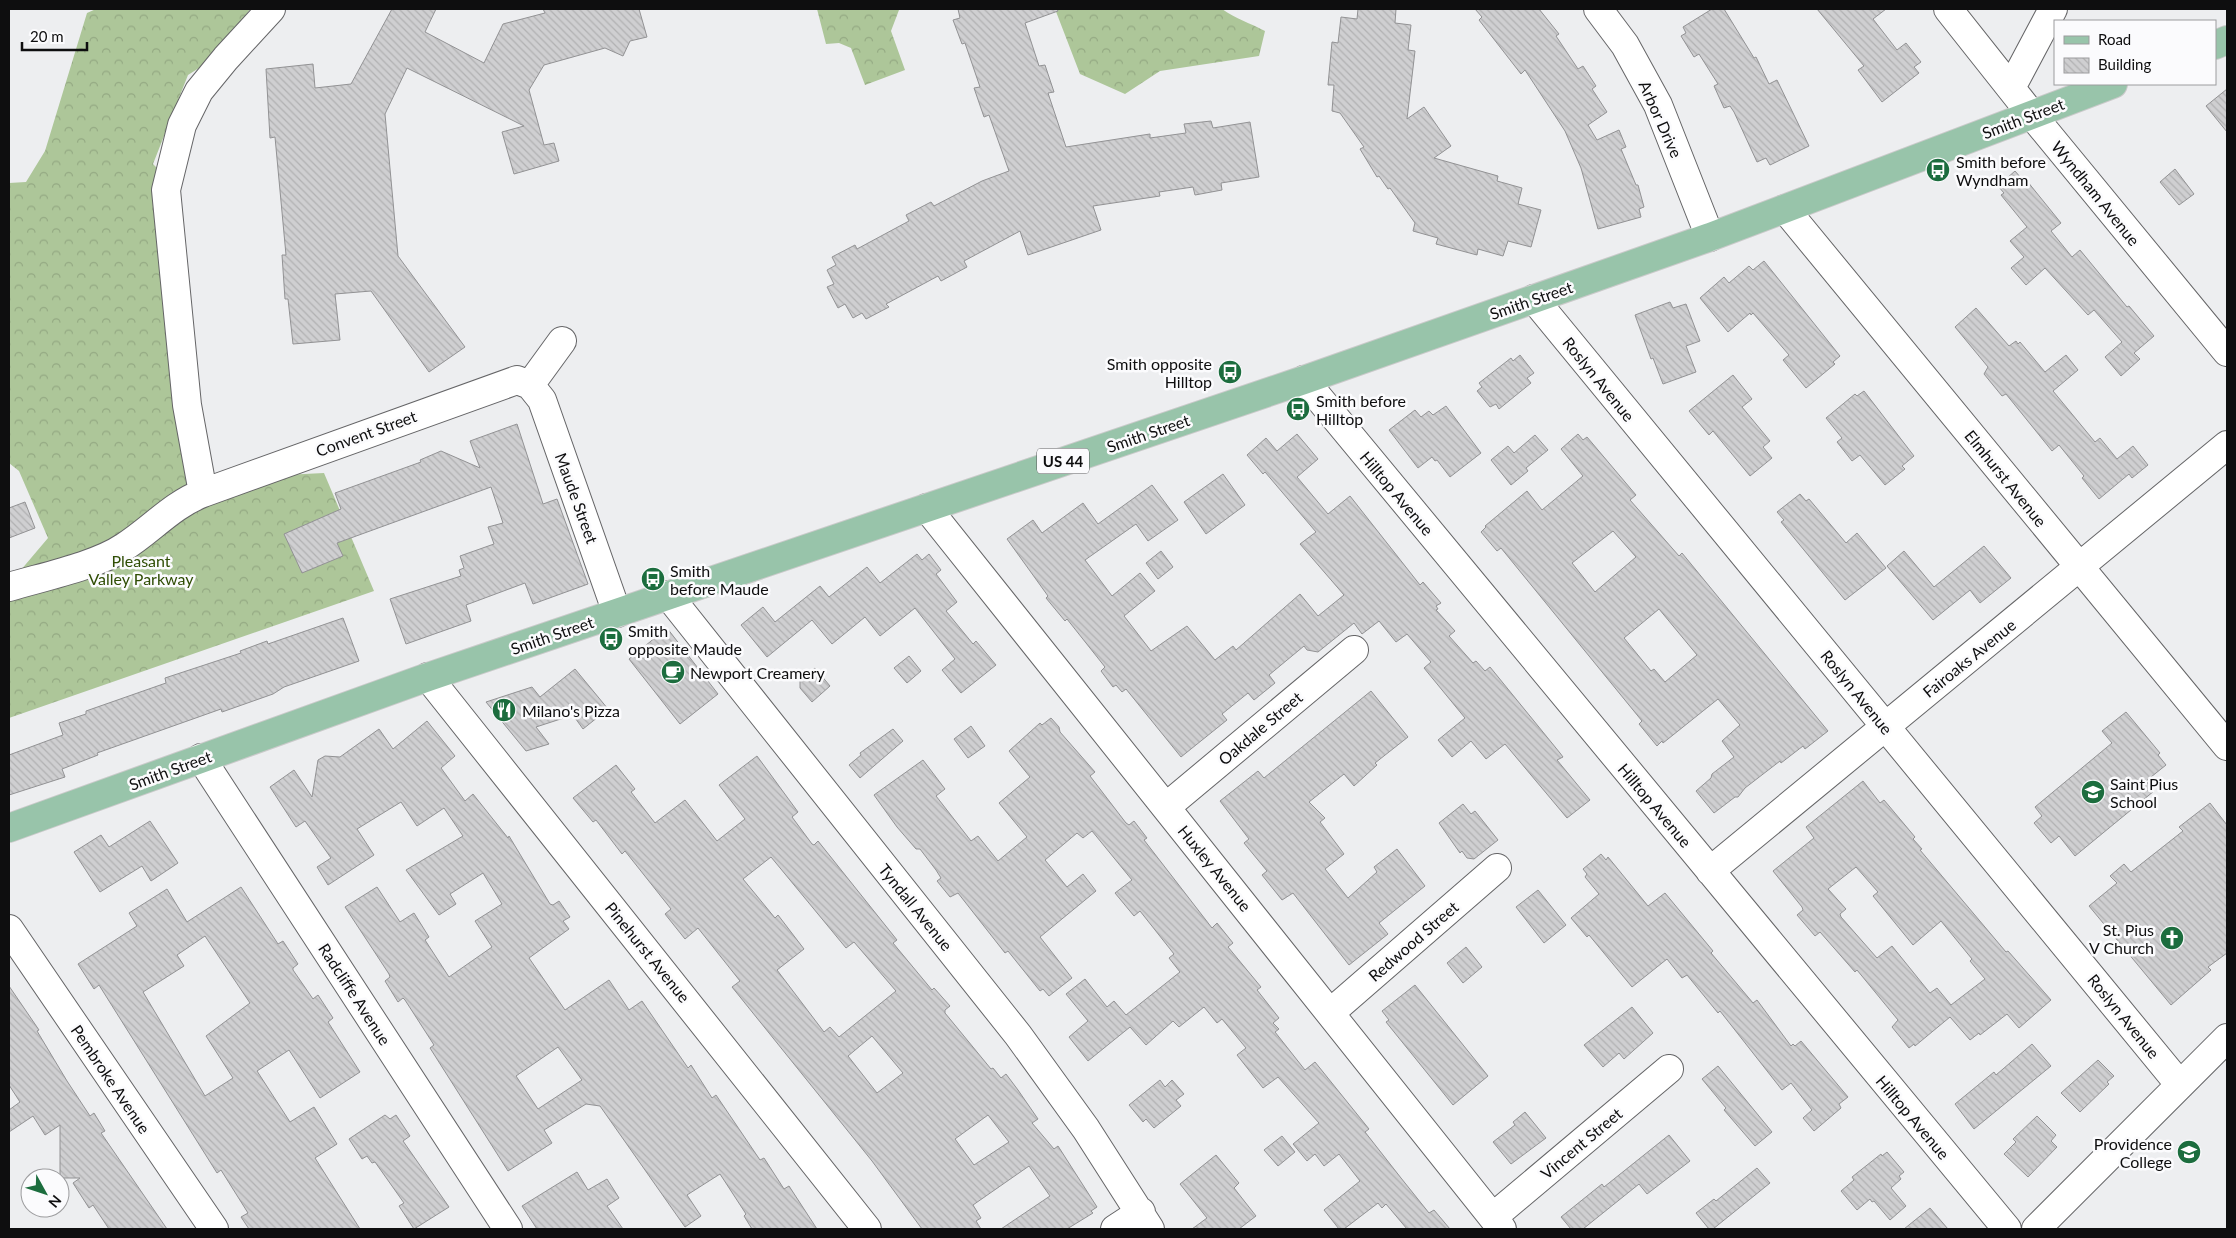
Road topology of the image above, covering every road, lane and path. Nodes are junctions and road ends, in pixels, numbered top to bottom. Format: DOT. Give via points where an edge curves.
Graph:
graph roads {
  1 [pos="271,9"];
  2 [pos="1598,9"];
  3 [pos="1948,9"];
  4 [pos="2053,9"];
  5 [pos="2110,85"];
  6 [pos="2011,88"];
  7 [pos="2032,115"];
  8 [pos="1785,210"];
  9 [pos="1710,237"];
  10 [pos="1534,299"];
  11 [pos="562,341"];
  12 [pos="2227,352"];
  13 [pos="1304,380"];
  14 [pos="530,385"];
  15 [pos="2227,445"];
  16 [pos="203,493"];
  17 [pos="927,508"];
  18 [pos="2080,566"];
  19 [pos="9,587"];
  20 [pos="668,595"];
  21 [pos="617,613"];
  22 [pos="1354,650"];
  23 [pos="428,677"];
  24 [pos="1885,726"];
  25 [pos="2227,746"];
  26 [pos="201,758"];
  27 [pos="1166,807"];
  28 [pos="9,828"];
  29 [pos="1497,868"];
  30 [pos="1710,871"];
  31 [pos="9,929"];
  32 [pos="1330,1013"];
  33 [pos="2227,1038"];
  34 [pos="1670,1069"];
  35 [pos="2180,1085"];
  36 [pos="1145,1221"];
  37 [pos="1498,1223"];
  38 [pos="214,1229"];
  39 [pos="508,1229"];
  40 [pos="867,1229"];
  41 [pos="1115,1229"];
  42 [pos="2006,1229"];
  43 [pos="2036,1229"];
  1 -- 16 [label="street" via="199,91 182,125 166,190 186,406"];
  2 -- 9 [label="street, Arbor Drive" via="1625,45 1658,105"];
  3 -- 6 [label="street, Wyndham Avenue"];
  4 -- 6 [label="street"];
  5 -- 7 [label="main road, Smith Street / US 44"];
  6 -- 7 [label="street, Wyndham Avenue"];
  7 -- 8 [label="main road, Smith Street / US 44"];
  7 -- 12 [label="street, Wyndham Avenue"];
  8 -- 9 [label="main road, Smith Street / US 44"];
  8 -- 18 [label="street, Elmhurst Avenue"];
  9 -- 10 [label="main road, Smith Street / US 44"];
  10 -- 13 [label="main road, Smith Street / US 44"];
  10 -- 24 [label="street, Roslyn Avenue"];
  11 -- 14 [label="street"];
  13 -- 17 [label="main road, Smith Street / US 44"];
  13 -- 30 [label="street, Hilltop Avenue"];
  14 -- 16 [label="street, Convent Street" via="517,380"];
  14 -- 21 [label="street, Maude Street" via="542,400"];
  15 -- 18 [label="street, Fairoaks Avenue"];
  16 -- 19 [label="street" via="159,518 124,548 90,563"];
  17 -- 20 [label="main road, Smith Street / US 44"];
  17 -- 27 [label="street, Huxley Avenue"];
  18 -- 24 [label="street, Fairoaks Avenue"];
  18 -- 25 [label="street, Elmhurst Avenue"];
  20 -- 21 [label="main road, Smith Street / US 44"];
  20 -- 36 [label="street, Tyndall Avenue" via="1018,1035 1086,1129"];
  21 -- 23 [label="main road, Smith Street / US 44"];
  22 -- 27 [label="street, Oakdale Street"];
  23 -- 26 [label="main road, Smith Street / US 44"];
  23 -- 40 [label="street, Pinehurst Avenue"];
  24 -- 30 [label="street, Fairoaks Avenue"];
  24 -- 35 [label="street, Roslyn Avenue"];
  26 -- 28 [label="main road, Smith Street / US 44"];
  26 -- 39 [label="street, Radcliffe Avenue"];
  27 -- 32 [label="street, Huxley Avenue"];
  29 -- 32 [label="street, Redwood Street"];
  30 -- 42 [label="street, Hilltop Avenue"];
  31 -- 38 [label="street, Pembroke Avenue"];
  32 -- 37 [label="street, Huxley Avenue"];
  33 -- 35 [label="street"];
  34 -- 37 [label="street, Vincent Street"];
  35 -- 43 [label="street"];
  36 -- 41 [label="street"];
}
